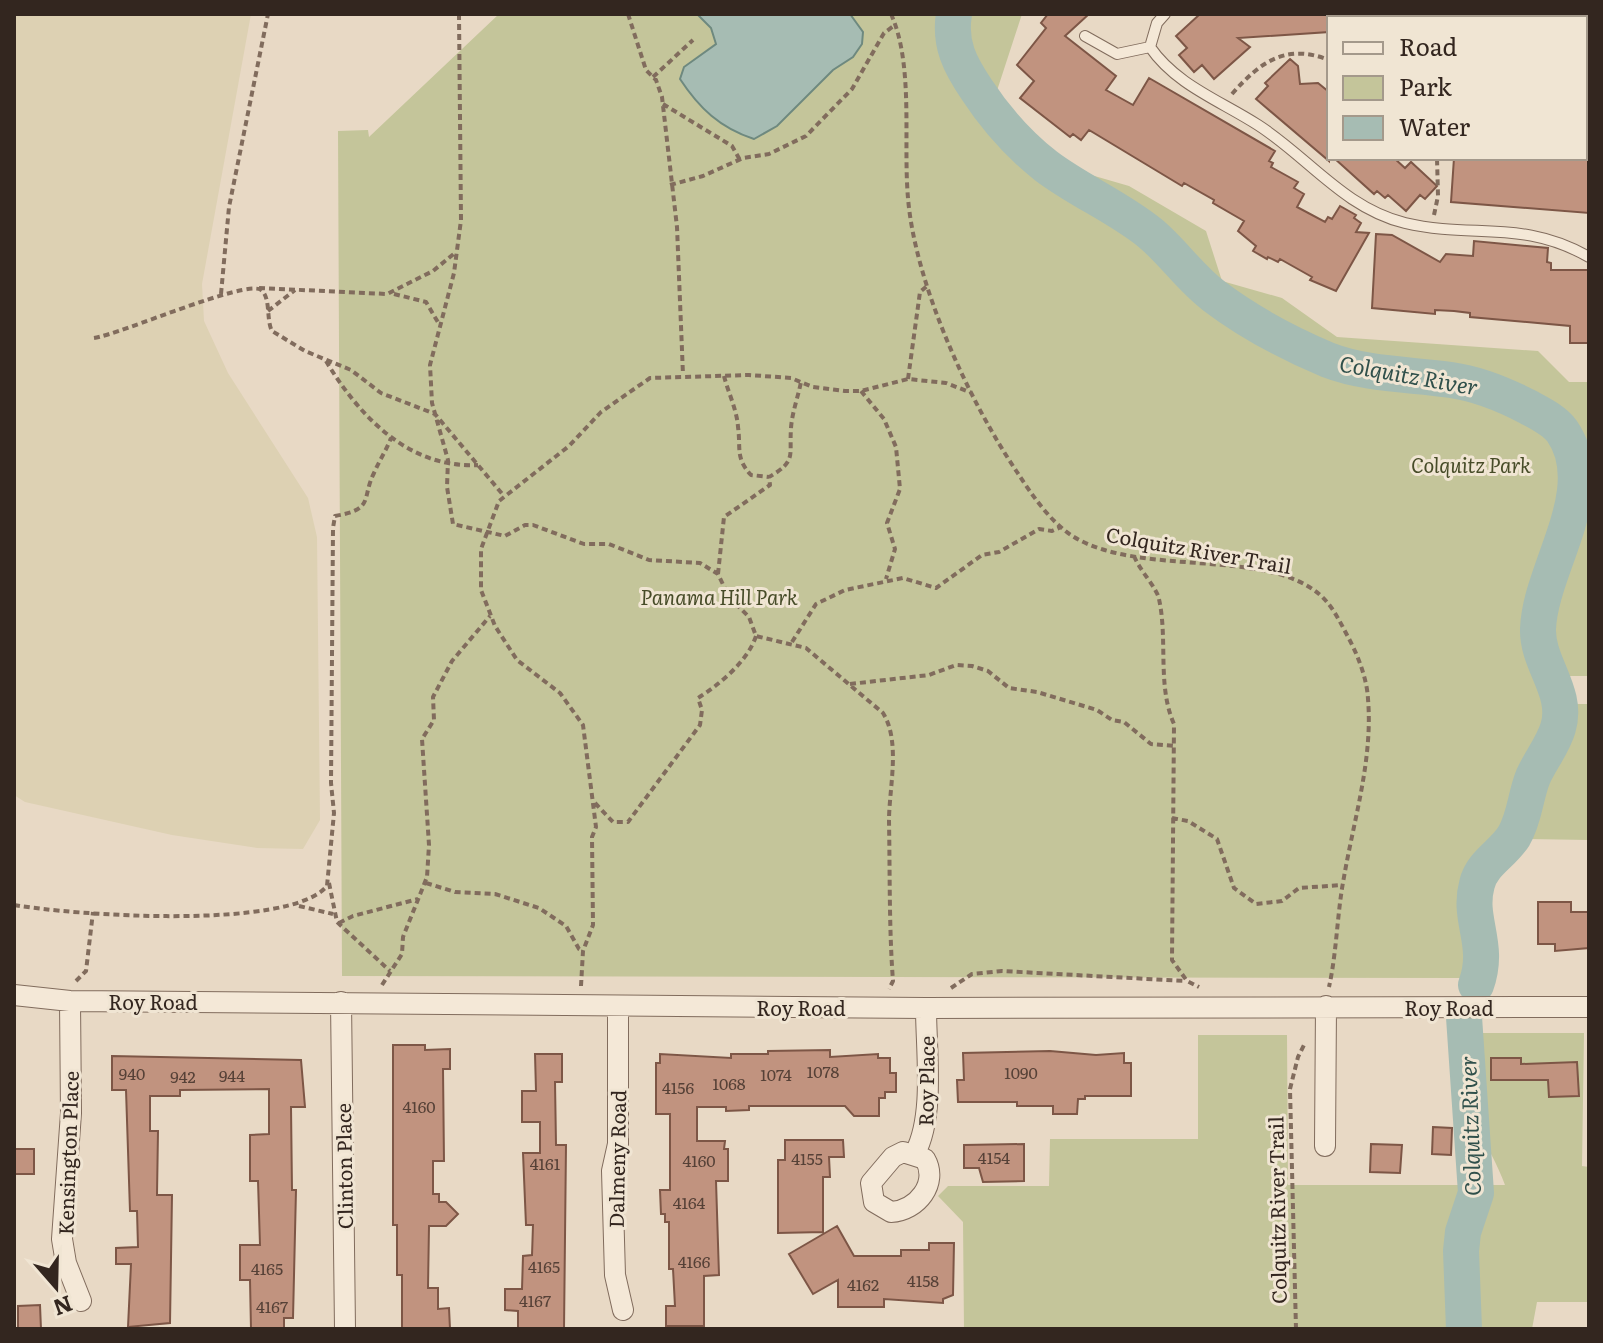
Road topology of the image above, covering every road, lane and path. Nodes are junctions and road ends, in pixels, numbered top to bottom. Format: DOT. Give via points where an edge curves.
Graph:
graph roads {
  1 [pos="268,14"];
  2 [pos="459,14"];
  3 [pos="628,14"];
  4 [pos="891,14"];
  5 [pos="1165,14"];
  6 [pos="896,24"];
  7 [pos="1085,36"];
  8 [pos="693,40"];
  9 [pos="1150,47"];
  10 [pos="1327,59"];
  11 [pos="653,77"];
  12 [pos="662,104"];
  13 [pos="1223,105"];
  14 [pos="740,160"];
  15 [pos="1437,160"];
  16 [pos="670,185"];
  17 [pos="1431,226"];
  18 [pos="457,250"];
  19 [pos="1589,257"];
  20 [pos="927,286"];
  21 [pos="259,288"];
  22 [pos="296,289"];
  23 [pos="221,294"];
  24 [pos="387,294"];
  25 [pos="266,313"];
  26 [pos="439,326"];
  27 [pos="94,338"];
  28 [pos="325,359"];
  29 [pos="683,375"];
  30 [pos="724,376"];
  31 [pos="908,379"];
  32 [pos="801,382"];
  33 [pos="861,391"];
  34 [pos="974,394"];
  35 [pos="435,414"];
  36 [pos="391,438"];
  37 [pos="478,465"];
  38 [pos="448,466"];
  39 [pos="769,477"];
  40 [pos="504,496"];
  41 [pos="1061,527"];
  42 [pos="486,529"];
  43 [pos="1134,556"];
  44 [pos="718,574"];
  45 [pos="885,581"];
  46 [pos="490,616"];
  47 [pos="756,636"];
  48 [pos="792,642"];
  49 [pos="849,684"];
  50 [pos="1175,746"];
  51 [pos="592,799"];
  52 [pos="1172,818"];
  53 [pos="329,881"];
  54 [pos="425,883"];
  55 [pos="1342,885"];
  56 [pos="420,898"];
  57 [pos="14,905"];
  58 [pos="299,906"];
  59 [pos="93,912"];
  60 [pos="333,914"];
  61 [pos="338,924"];
  62 [pos="583,951"];
  63 [pos="390,971"];
  64 [pos="1187,981"];
  65 [pos="891,988"];
  66 [pos="900,989"];
  67 [pos="947,990"];
  68 [pos="14,995"];
  69 [pos="70,1001"];
  70 [pos="341,1002"];
  71 [pos="378,1003"];
  72 [pos="578,1004"];
  73 [pos="618,1006"];
  74 [pos="1326,1006"];
  75 [pos="1203,1007"];
  76 [pos="1589,1007"];
  77 [pos="880,1008"];
  78 [pos="926,1008"];
  79 [pos="1308,1038"];
  80 [pos="1325,1146"];
  81 [pos="915,1153"];
  82 [pos="81,1301"];
  83 [pos="623,1310"];
  84 [pos="345,1329"];
  85 [pos="1296,1329"];
  1 -- 23 [label="path" via="229,207"];
  2 -- 18 [label="path" via="462,194"];
  3 -- 11 [label="path"];
  4 -- 6 [label="path, Colquitz River Trail"];
  5 -- 9 [label="lane"];
  6 -- 14 [label="path" via="884,33 852,89 819,125 792,145"];
  6 -- 20 [label="path, Colquitz River Trail" via="904,79 908,201"];
  7 -- 9 [label="lane" via="1117,54"];
  8 -- 11 [label="path"];
  9 -- 13 [label="lane" via="1162,64"];
  10 -- 13 [label="path" via="1298,52 1273,56"];
  11 -- 12 [label="path"];
  12 -- 14 [label="path" via="732,146"];
  12 -- 16 [label="path"];
  13 -- 17 [label="lane" via="1260,126 1356,202 1385,217"];
  14 -- 16 [label="path"];
  15 -- 17 [label="path" via="1438,196"];
  16 -- 29 [label="path" via="677,227"];
  17 -- 19 [label="lane" via="1540,235"];
  18 -- 24 [label="path" via="433,271"];
  18 -- 26 [label="path"];
  20 -- 31 [label="path" via="920,292"];
  20 -- 34 [label="path, Colquitz River Trail"];
  21 -- 22 [label="path"];
  21 -- 23 [label="path"];
  21 -- 25 [label="path"];
  22 -- 24 [label="path"];
  22 -- 25 [label="path"];
  23 -- 27 [label="path" via="153,322"];
  24 -- 26 [label="path" via="426,302"];
  25 -- 28 [label="path" via="272,331 282,339"];
  26 -- 35 [label="path" via="430,365"];
  28 -- 35 [label="path" via="390,397"];
  28 -- 36 [label="path" via="364,414"];
  29 -- 30 [label="path"];
  29 -- 40 [label="path" via="650,378 601,412 569,446"];
  30 -- 32 [label="path"];
  30 -- 39 [label="path" via="739,428 741,464 751,475"];
  31 -- 33 [label="path"];
  31 -- 34 [label="path" via="946,383"];
  32 -- 33 [label="path"];
  32 -- 39 [label="path" via="791,427 792,455 784,469"];
  33 -- 45 [label="path" via="884,419 896,447 900,489 887,523 895,549"];
  34 -- 41 [label="path, Colquitz River Trail" via="1017,472"];
  35 -- 37 [label="path"];
  35 -- 38 [label="path"];
  36 -- 38 [label="path"];
  36 -- 53 [label="path" via="374,472 368,500 335,516 333,528 334,813"];
  37 -- 38 [label="path"];
  37 -- 40 [label="path"];
  38 -- 42 [label="path" via="453,524"];
  39 -- 44 [label="path" via="770,485 724,517"];
  40 -- 42 [label="path"];
  41 -- 43 [label="path, Colquitz River Trail" via="1094,547"];
  41 -- 45 [label="path" via="1039,529 999,552 982,555 936,588 912,579"];
  42 -- 44 [label="path" via="505,536 533,525 649,560 690,560"];
  42 -- 46 [label="path" via="481,590"];
  43 -- 50 [label="path" via="1159,599 1166,701"];
  43 -- 55 [label="path, Colquitz River Trail" via="1261,572 1297,582 1333,609 1361,669 1369,716"];
  44 -- 47 [label="path"];
  45 -- 48 [label="path" via="845,590 816,604"];
  46 -- 51 [label="path" via="517,660 550,684 579,717"];
  46 -- 54 [label="path" via="445,673 433,697 434,720 422,739 429,845"];
  47 -- 48 [label="path"];
  47 -- 51 [label="path" via="738,663 698,698 700,725 628,822 613,822"];
  48 -- 49 [label="path"];
  49 -- 50 [label="path" via="972,666 1009,688 1097,710 1124,722 1151,744"];
  49 -- 65 [label="path" via="883,713 891,735"];
  50 -- 52 [label="path"];
  51 -- 62 [label="path" via="593,925"];
  52 -- 55 [label="path" via="1188,821 1217,839 1234,888 1256,904 1282,901 1299,888"];
  52 -- 64 [label="path" via="1172,960"];
  53 -- 58 [label="path"];
  53 -- 60 [label="path"];
  54 -- 56 [label="path"];
  54 -- 62 [label="path" via="455,892 495,894 539,908 566,926"];
  55 -- 74 [label="path, Colquitz River Trail"];
  56 -- 61 [label="path"];
  56 -- 63 [label="path" via="403,937 402,954"];
  57 -- 59 [label="path"];
  58 -- 59 [label="path" via="169,918"];
  58 -- 60 [label="path"];
  59 -- 69 [label="path" via="86,971 69,988"];
  60 -- 61 [label="path"];
  61 -- 63 [label="path"];
  62 -- 72 [label="path"];
  63 -- 71 [label="path"];
  64 -- 67 [label="path" via="1002,971 972,974"];
  64 -- 75 [label="path" via="1202,989"];
  65 -- 66 [label="path"];
  65 -- 77 [label="path" via="880,992"];
  68 -- 69 [label="street, Roy Road"];
  69 -- 70 [label="street, Roy Road"];
  69 -- 82 [label="street, Kensington Place" via="71,1113 62,1239"];
  70 -- 71 [label="street, Roy Road"];
  70 -- 84 [label="street, Clinton Place"];
  71 -- 72 [label="street, Roy Road"];
  72 -- 73 [label="street, Roy Road"];
  73 -- 77 [label="street, Roy Road"];
  73 -- 83 [label="street, Dalmeny Road" via="618,1144 612,1171 615,1275"];
  74 -- 75 [label="street, Roy Road"];
  74 -- 76 [label="street, Roy Road"];
  74 -- 80 [label="street"];
  75 -- 78 [label="street, Roy Road"];
  77 -- 78 [label="street, Roy Road"];
  78 -- 81 [label="street, Roy Place" via="924,1136"];
  79 -- 85 [label="path, Colquitz River Trail" via="1290,1089"];
}
